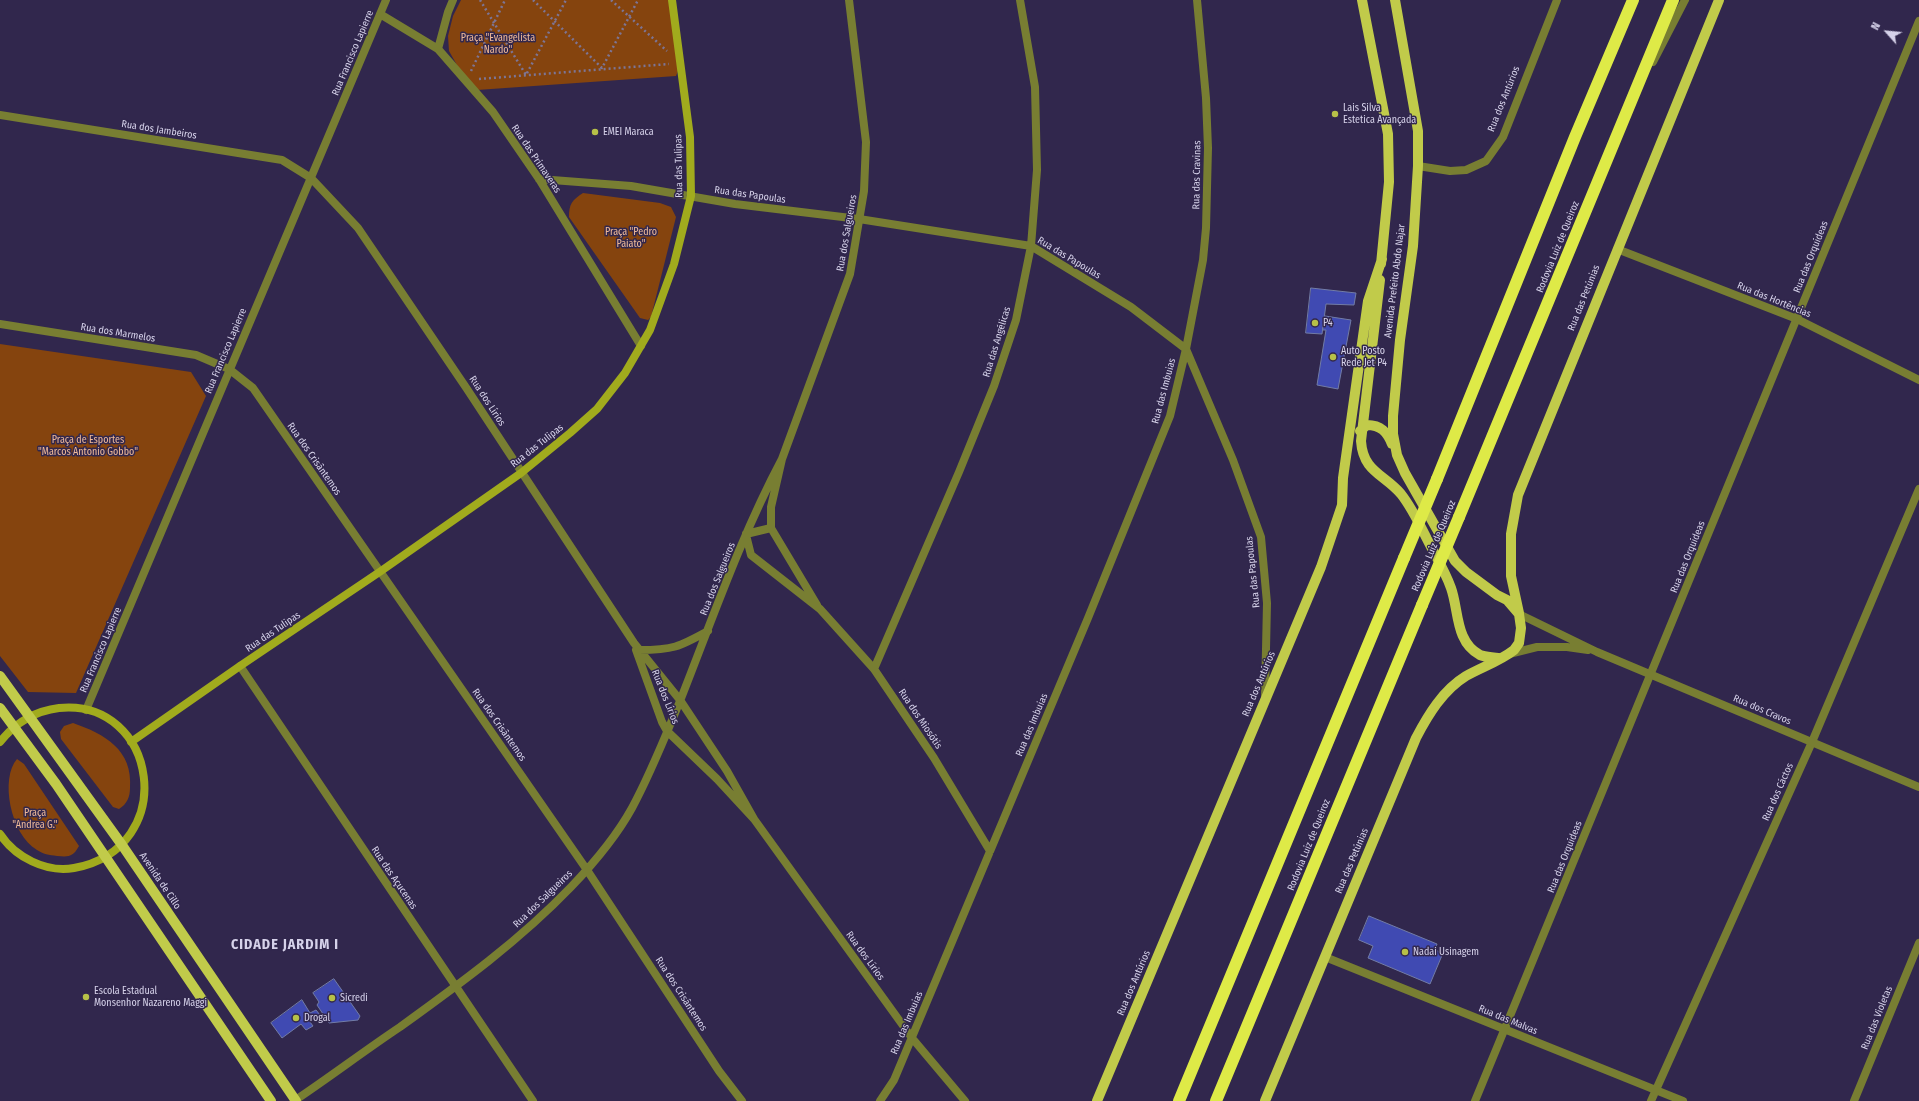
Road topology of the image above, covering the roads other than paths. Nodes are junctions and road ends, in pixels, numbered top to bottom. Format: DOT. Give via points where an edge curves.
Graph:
graph roads {
  1 [pos="386,0"];
  2 [pos="453,0"];
  3 [pos="672,0"];
  4 [pos="850,0"];
  5 [pos="1020,0"];
  6 [pos="1197,0"];
  7 [pos="1362,0"];
  8 [pos="1395,0"];
  9 [pos="1557,0"];
  10 [pos="1624,0"];
  11 [pos="1633,0"];
  12 [pos="1673,0"];
  13 [pos="1685,0"];
  14 [pos="1719,0"];
  15 [pos="380,14"];
  16 [pos="1919,21"];
  17 [pos="438,49"];
  18 [pos="1627,112"];
  19 [pos="0,115"];
  20 [pos="1575,136"];
  21 [pos="1418,166"];
  22 [pos="310,178"];
  23 [pos="539,179"];
  24 [pos="691,196"];
  25 [pos="859,220"];
  26 [pos="1031,246"];
  27 [pos="1617,249"];
  28 [pos="1382,259"];
  29 [pos="1797,319"];
  30 [pos="0,324"];
  31 [pos="641,346"];
  32 [pos="1186,349"];
  33 [pos="229,370"];
  34 [pos="1919,380"];
  35 [pos="1363,428"];
  36 [pos="1347,453"];
  37 [pos="1397,454"];
  38 [pos="782,459"];
  39 [pos="521,473"];
  40 [pos="1919,489"];
  41 [pos="771,528"];
  42 [pos="746,534"];
  43 [pos="380,571"];
  44 [pos="820,609"];
  45 [pos="1519,614"];
  46 [pos="708,631"];
  47 [pos="636,647"];
  48 [pos="1597,652"];
  49 [pos="1503,657"];
  50 [pos="240,666"];
  51 [pos="874,669"];
  52 [pos="1651,674"];
  53 [pos="0,676"];
  54 [pos="1265,698"];
  55 [pos="680,700"];
  56 [pos="0,708"];
  57 [pos="86,710"];
  58 [pos="30,716"];
  59 [pos="14,726"];
  60 [pos="667,731"];
  61 [pos="0,742"];
  62 [pos="131,742"];
  63 [pos="1812,742"];
  64 [pos="1919,787"];
  65 [pos="754,819"];
  66 [pos="0,834"];
  67 [pos="122,845"];
  68 [pos="990,851"];
  69 [pos="106,857"];
  70 [pos="587,870"];
  71 [pos="1919,943"];
  72 [pos="1325,957"];
  73 [pos="455,987"];
  74 [pos="1505,1029"];
  75 [pos="912,1038"];
  76 [pos="1656,1090"];
  77 [pos="271,1101"];
  78 [pos="295,1101"];
  79 [pos="533,1101"];
  80 [pos="742,1101"];
  81 [pos="880,1101"];
  82 [pos="965,1101"];
  83 [pos="1098,1101"];
  84 [pos="1179,1101"];
  85 [pos="1216,1101"];
  86 [pos="1265,1101"];
  87 [pos="1475,1101"];
  88 [pos="1651,1101"];
  89 [pos="1683,1101"];
  90 [pos="1854,1101"];
  1 -- 15 [label="street, Rua Francisco Lapierre"];
  2 -- 17 [label="street"];
  3 -- 24 [label="main road, Rua das Tulipas" via="690,137"];
  4 -- 25 [label="street, Rua dos Salgueiros" via="866,142 864,191"];
  5 -- 26 [label="street, Rua das Angélicas" via="1035,87 1036,170"];
  6 -- 32 [label="street, Rua das Cravinas" via="1208,148 1203,260"];
  7 -- 28 [label="main road, Avenida Prefeito Abdo Najar" via="1388,134 1389,182"];
  8 -- 21 [label="main road, Avenida Prefeito Abdo Najar" via="1418,131"];
  9 -- 21 [label="street, Rua dos Antúrios" via="1503,137 1486,161 1466,170 1450,171"];
  10 -- 20 [label="highway"];
  11 -- 20 [label="highway"];
  12 -- 18 [label="highway, Rodovia Luiz de Queiroz"];
  13 -- 18 [label="street"];
  14 -- 27 [label="main road, Rua das Petúnias"];
  15 -- 17 [label="street, Rua das Primaveras"];
  15 -- 22 [label="street, Rua Francisco Lapierre"];
  16 -- 29 [label="street, Rua das Orquídeas"];
  17 -- 23 [label="street, Rua das Primaveras" via="493,112"];
  18 -- 85 [label="highway, Rodovia Luiz de Queiroz, bridge"];
  19 -- 22 [label="street, Rua dos Jambeiros" via="282,160"];
  20 -- 84 [label="highway, bridge" via="1437,478"];
  21 -- 37 [label="main road, Avenida Prefeito Abdo Najar" via="1413,246 1393,416"];
  22 -- 33 [label="street, Rua Francisco Lapierre"];
  22 -- 39 [label="street, Rua dos Lírios" via="362,235 408,300"];
  23 -- 24 [label="street, Rua das Papoulas" via="631,186"];
  23 -- 31 [label="street, Rua das Primaveras"];
  24 -- 25 [label="street, Rua das Papoulas"];
  24 -- 31 [label="main road, Rua das Tulipas" via="674,264 650,330"];
  25 -- 26 [label="street, Rua das Papoulas"];
  25 -- 38 [label="street, Rua dos Salgueiros" via="850,274"];
  26 -- 32 [label="street, Rua das Papoulas" via="1131,307"];
  26 -- 51 [label="street, Rua das Angélicas" via="1016,320 994,386"];
  27 -- 29 [label="street, Rua das Hortências"];
  27 -- 45 [label="main road, Rua das Petúnias" via="1518,495 1511,534 1511,576"];
  28 -- 35 [label="main road, Avenida Prefeito Abdo Najar"];
  28 -- 36 [label="main road, Rua dos Antúrios" via="1368,301"];
  29 -- 34 [label="street, Rua das Hortências"];
  29 -- 52 [label="street, Rua das Orquídeas"];
  30 -- 33 [label="street, Rua dos Marmelos" via="196,355"];
  31 -- 39 [label="main road, Rua das Tulipas" via="625,373 597,409"];
  32 -- 54 [label="street, Rua das Papoulas" via="1233,460 1261,537 1267,603"];
  32 -- 68 [label="street, Rua das Imbuias" via="1170,416"];
  33 -- 43 [label="street, Rua dos Crisântemos" via="253,388"];
  33 -- 57 [label="street, Rua Francisco Lapierre"];
  35 -- 36 [label="main road"];
  35 -- 37 [label="main road" via="1374,425 1382,428 1388,434"];
  35 -- 49 [label="main road, Avenida Prefeito Abdo Najar" via="1363,456 1372,469 1391,484 1410,507 1449,582 1456,600 1458,623 1463,637 1480,655"];
  36 -- 54 [label="main road, Rua dos Antúrios" via="1342,505 1321,567"];
  37 -- 45 [label="main road, Avenida Prefeito Abdo Najar" via="1437,532 1455,561 1466,572 1507,600"];
  38 -- 41 [label="street, Rua dos Salgueiros" via="771,507"];
  38 -- 42 [label="street, Rua dos Salgueiros"];
  39 -- 43 [label="main road, Rua das Tulipas"];
  39 -- 47 [label="street, Rua dos Lírios"];
  40 -- 63 [label="street, Rua dos Cáctos"];
  41 -- 42 [label="street, Rua dos Salgueiros"];
  41 -- 44 [label="street, Rua dos Miosótis"];
  42 -- 44 [label="street, Rua dos Miosótis" via="751,555"];
  42 -- 46 [label="street, Rua dos Salgueiros"];
  43 -- 50 [label="main road, Rua das Tulipas"];
  43 -- 70 [label="street, Rua dos Crisântemos"];
  44 -- 51 [label="street, Rua dos Miosótis"];
  45 -- 48 [label="street, Rua dos Cravos"];
  45 -- 49 [label="main road" via="1519,643"];
  46 -- 47 [label="street, Rua dos Salgueiros" via="681,646 665,650"];
  46 -- 55 [label="street, Rua dos Salgueiros"];
  47 -- 55 [label="street, Rua dos Lírios"];
  47 -- 60 [label="street, Rua dos Lírios"];
  48 -- 49 [label="street, Rua dos Cravos" via="1567,647 1537,647"];
  48 -- 52 [label="street, Rua dos Cravos"];
  49 -- 72 [label="main road, Rua das Petúnias" via="1464,677 1430,713 1416,738"];
  50 -- 62 [label="main road, Rua das Tulipas"];
  50 -- 73 [label="street, Rua das Açucenas"];
  51 -- 68 [label="street, Rua dos Miosótis" via="934,758"];
  52 -- 63 [label="street, Rua dos Cravos"];
  52 -- 74 [label="street, Rua das Orquídeas"];
  53 -- 58 [label="main road, Avenida de Cillo"];
  54 -- 83 [label="main road, Rua dos Antúrios"];
  55 -- 60 [label="street, Rua dos Salgueiros"];
  55 -- 65 [label="street, Rua dos Lírios" via="727,771"];
  56 -- 59 [label="main road"];
  57 -- 58 [label="main road" via="67,707 48,709"];
  57 -- 62 [label="main road" via="111,722"];
  58 -- 59 [label="main road"];
  58 -- 67 [label="main road, Avenida de Cillo"];
  59 -- 61 [label="main road"];
  59 -- 69 [label="main road"];
  60 -- 65 [label="street, Rua dos Lírios" via="718,779"];
  60 -- 70 [label="street, Rua dos Salgueiros" via="654,765 631,810 613,838"];
  62 -- 67 [label="main road" via="140,758 145,776 145,795 141,813"];
  63 -- 64 [label="street, Rua dos Cravos"];
  63 -- 76 [label="street, Rua dos Cáctos"];
  65 -- 75 [label="street, Rua dos Lírios"];
  66 -- 69 [label="main road" via="18,853 34,862 52,867 71,868 89,865"];
  67 -- 69 [label="main road"];
  67 -- 78 [label="main road, Avenida de Cillo"];
  68 -- 75 [label="street, Rua das Imbuias"];
  69 -- 77 [label="main road"];
  70 -- 73 [label="street, Rua dos Salgueiros" via="545,914 498,955"];
  70 -- 80 [label="street, Rua dos Crisântemos"];
  71 -- 90 [label="street, Rua das Violetas"];
  72 -- 74 [label="street, Rua das Malvas"];
  72 -- 86 [label="main road, Rua das Petúnias"];
  73 -- 78 [label="street, Rua dos Salgueiros"];
  73 -- 79 [label="street, Rua das Açucenas"];
  74 -- 76 [label="street, Rua das Malvas"];
  74 -- 87 [label="street, Rua das Orquídeas"];
  75 -- 81 [label="street, Rua das Imbuias" via="894,1080"];
  75 -- 82 [label="street, Rua dos Lírios"];
  76 -- 88 [label="street, Rua dos Cáctos"];
  76 -- 89 [label="street, Rua das Malvas"];
}
